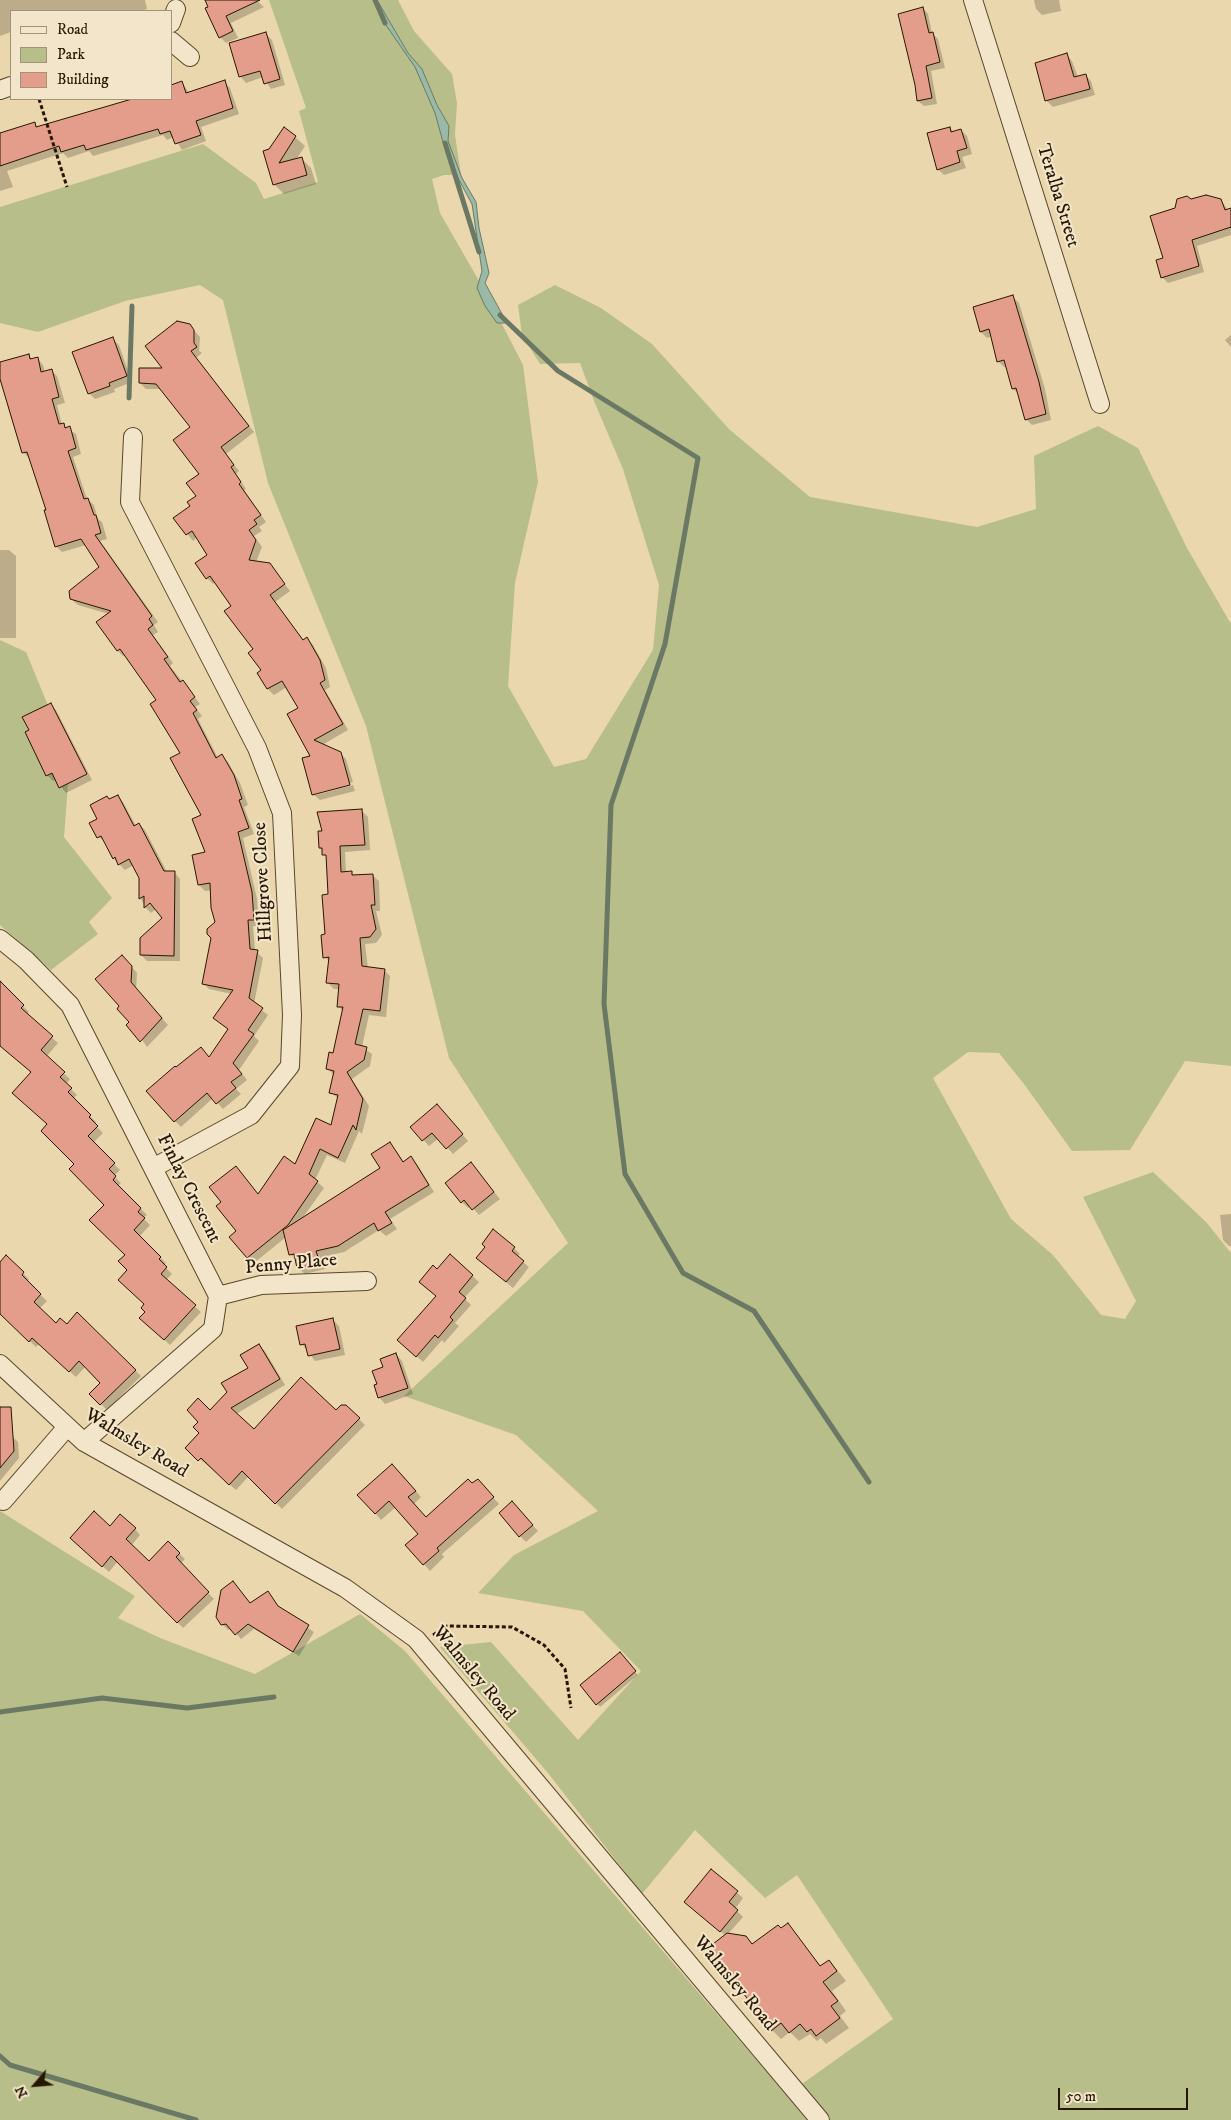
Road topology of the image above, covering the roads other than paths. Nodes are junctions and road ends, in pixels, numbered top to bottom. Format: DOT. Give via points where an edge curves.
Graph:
graph roads {
  1 [pos="973,0"];
  2 [pos="172,42"];
  3 [pos="190,58"];
  4 [pos="1100,404"];
  5 [pos="133,436"];
  6 [pos="0,939"];
  7 [pos="153,1168"];
  8 [pos="367,1281"];
  9 [pos="218,1296"];
  10 [pos="0,1364"];
  11 [pos="67,1426"];
  12 [pos="84,1442"];
  13 [pos="3,1501"];
  14 [pos="820,2120"];
  1 -- 4 [label="street, Teralba Street"];
  2 -- 3 [label="street"];
  5 -- 7 [label="street, Hillgrove Close" via="130,502 257,748 282,813 292,1014 290,1066 252,1115"];
  6 -- 7 [label="street, Finlay Crescent" via="26,960 70,1005"];
  7 -- 9 [label="street, Finlay Crescent"];
  8 -- 9 [label="street, Penny Place" via="261,1285"];
  9 -- 12 [label="street" via="213,1329"];
  10 -- 11 [label="street, Walmsley Road"];
  11 -- 12 [label="street, Walmsley Road"];
  11 -- 13 [label="street"];
  12 -- 14 [label="street, Walmsley Road" via="345,1588 419,1642"];
}
